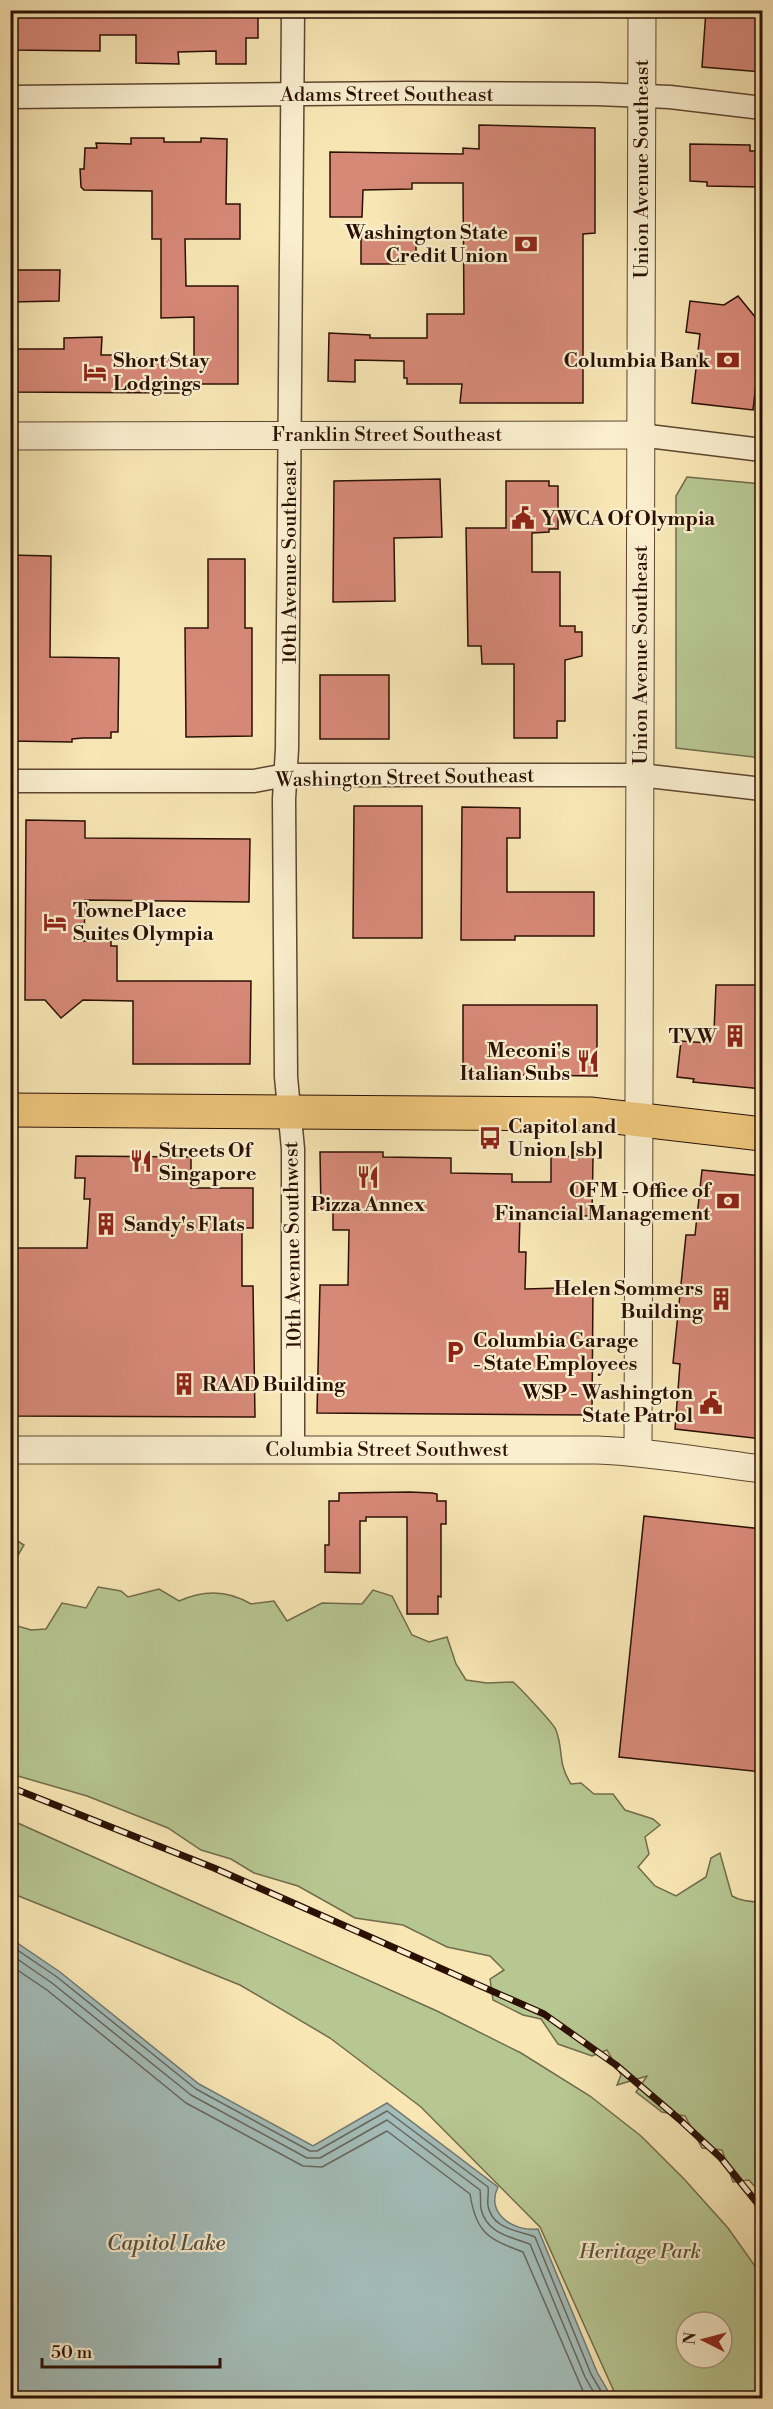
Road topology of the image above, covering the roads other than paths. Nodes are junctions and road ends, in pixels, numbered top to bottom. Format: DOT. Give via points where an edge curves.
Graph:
graph roads {
  1 [pos="293,10"];
  2 [pos="642,10"];
  3 [pos="291,94"];
  4 [pos="642,95"];
  5 [pos="10,97"];
  6 [pos="762,108"];
  7 [pos="289,434"];
  8 [pos="640,435"];
  9 [pos="10,436"];
  10 [pos="762,450"];
  11 [pos="286,775"];
  12 [pos="639,775"];
  13 [pos="10,781"];
  14 [pos="762,789"];
  15 [pos="10,1110"];
  16 [pos="289,1113"];
  17 [pos="639,1119"];
  18 [pos="762,1134"];
  19 [pos="293,1448"];
  20 [pos="10,1450"];
  21 [pos="638,1452"];
  22 [pos="762,1469"];
  1 -- 3 [label="street, 10th Avenue Southeast"];
  2 -- 4 [label="street, Union Avenue Southeast"];
  3 -- 4 [label="street, Adams Street Southeast"];
  3 -- 5 [label="street, Adams Street Southeast"];
  3 -- 7 [label="street, 10th Avenue Southeast"];
  4 -- 6 [label="street, Adams Street Southeast"];
  4 -- 8 [label="street, Union Avenue Southeast"];
  7 -- 8 [label="street, Franklin Street Southeast"];
  7 -- 9 [label="street, Franklin Street Southeast"];
  7 -- 11 [label="street, 10th Avenue Southeast"];
  8 -- 10 [label="street, Franklin Street Southeast"];
  8 -- 12 [label="street, Union Avenue Southeast"];
  11 -- 12 [label="street, Washington Street Southeast"];
  11 -- 13 [label="street, Washington Street Southeast" via="254,781"];
  11 -- 16 [label="street, 10th Avenue Southeast"];
  12 -- 14 [label="street, Washington Street Southeast"];
  12 -- 17 [label="street, Union Avenue Southeast"];
  15 -- 16 [label="main road"];
  16 -- 17 [label="main road" via="590,1114"];
  16 -- 19 [label="street, 10th Avenue Southwest" via="293,1149"];
  17 -- 18 [label="main road"];
  17 -- 21 [label="street, Union Avenue Southeast"];
  19 -- 20 [label="street, Columbia Street Southwest"];
  19 -- 21 [label="street, Columbia Street Southwest"];
  21 -- 22 [label="street, Columbia Street Southwest"];
}
